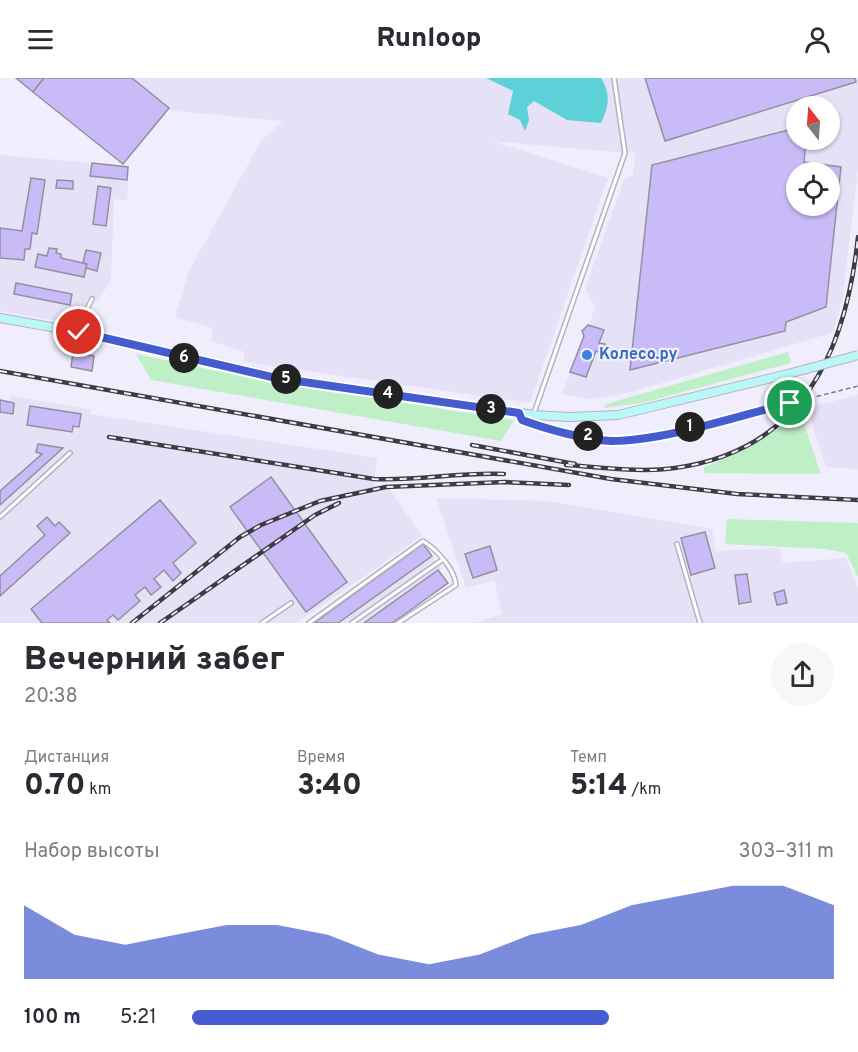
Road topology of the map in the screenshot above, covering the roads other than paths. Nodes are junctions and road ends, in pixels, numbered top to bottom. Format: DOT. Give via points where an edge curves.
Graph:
graph roads {
  1 [pos="614,78"];
  2 [pos="92,299"];
  3 [pos="0,318"];
  4 [pos="75,331"];
  5 [pos="858,355"];
  6 [pos="790,403"];
  7 [pos="519,413"];
  8 [pos="534,415"];
  9 [pos="70,453"];
  10 [pos="0,518"];
  11 [pos="677,544"];
  12 [pos="442,560"];
  13 [pos="291,603"];
  14 [pos="262,623"];
  15 [pos="309,623"];
  16 [pos="352,623"];
  17 [pos="398,623"];
  18 [pos="700,623"];
  1 -- 8 [label="lane" via="625,153"];
  2 -- 4 [label="lane"];
  3 -- 4 [label="main road"];
  4 -- 7 [label="main road" via="276,378"];
  5 -- 8 [label="main road, bridge" via="618,415"];
  6 -- 7 [label="street" via="642,439 609,441 536,425 522,420"];
  7 -- 8 [label="main road"];
  9 -- 10 [label="lane"];
  11 -- 18 [label="lane"];
  12 -- 15 [label="lane" via="423,541"];
  12 -- 16 [label="lane"];
  12 -- 17 [label="lane" via="455,576 456,585"];
  13 -- 14 [label="lane"];
}
